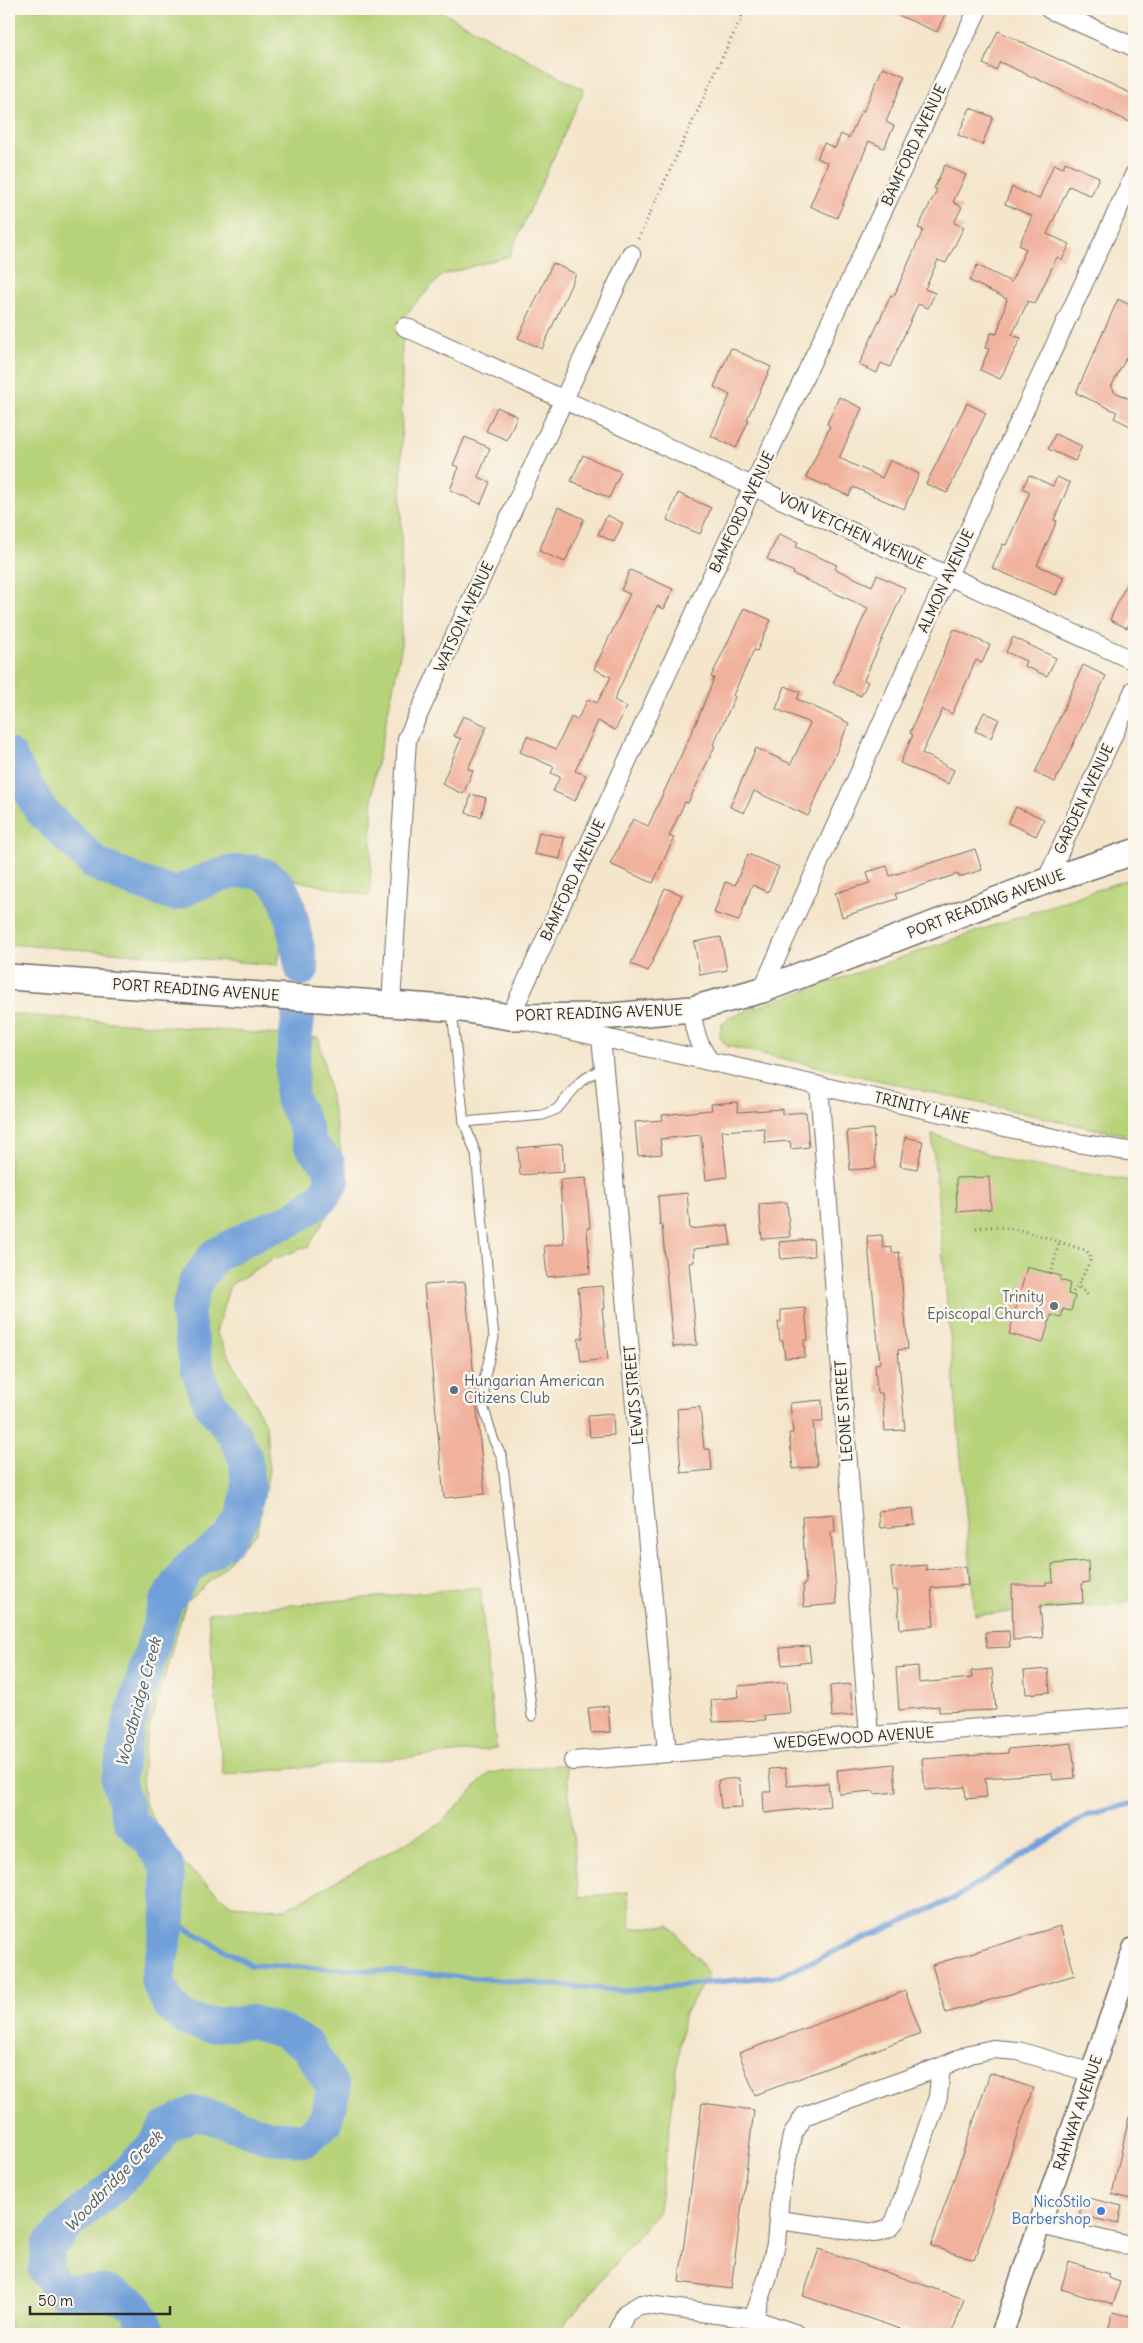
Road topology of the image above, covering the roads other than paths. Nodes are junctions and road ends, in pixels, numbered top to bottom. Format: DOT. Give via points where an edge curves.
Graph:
graph roads {
  1 [pos="978,9"];
  2 [pos="1049,9"];
  3 [pos="1134,48"];
  4 [pos="1134,175"];
  5 [pos="631,254"];
  6 [pos="405,327"];
  7 [pos="565,400"];
  8 [pos="754,486"];
  9 [pos="948,576"];
  10 [pos="1134,661"];
  11 [pos="1134,690"];
  12 [pos="1134,852"];
  13 [pos="1046,880"];
  14 [pos="9,977"];
  15 [pos="762,990"];
  16 [pos="391,1004"];
  17 [pos="452,1008"];
  18 [pos="692,1009"];
  19 [pos="510,1017"];
  20 [pos="601,1037"];
  21 [pos="710,1061"];
  22 [pos="604,1067"];
  23 [pos="819,1086"];
  24 [pos="464,1122"];
  25 [pos="1134,1152"];
  26 [pos="532,1716"];
  27 [pos="1134,1717"];
  28 [pos="869,1736"];
  29 [pos="667,1752"];
  30 [pos="573,1761"];
  31 [pos="1133,1953"];
  32 [pos="940,2067"];
  33 [pos="1092,2073"];
  34 [pos="778,2220"];
  35 [pos="1040,2224"];
  36 [pos="1134,2247"];
  37 [pos="753,2319"];
  38 [pos="616,2334"];
  39 [pos="797,2334"];
  40 [pos="1002,2334"];
  1 -- 8 [label="street, BAMFORD AVENUE"];
  2 -- 3 [label="street"];
  4 -- 9 [label="street, ALMON AVENUE"];
  5 -- 7 [label="street, WATSON AVENUE"];
  6 -- 7 [label="street, VON VETCHEN AVENUE"];
  7 -- 8 [label="street, VON VETCHEN AVENUE"];
  7 -- 16 [label="street, WATSON AVENUE" via="406,739"];
  8 -- 9 [label="street, VON VETCHEN AVENUE"];
  8 -- 19 [label="street, BAMFORD AVENUE"];
  9 -- 10 [label="street, VON VETCHEN AVENUE"];
  9 -- 15 [label="street, ALMON AVENUE"];
  11 -- 13 [label="street, GARDEN AVENUE"];
  12 -- 13 [label="main road, PORT READING AVENUE"];
  13 -- 15 [label="main road, PORT READING AVENUE"];
  14 -- 16 [label="main road, PORT READING AVENUE"];
  15 -- 18 [label="main road, PORT READING AVENUE"];
  16 -- 17 [label="main road, PORT READING AVENUE"];
  17 -- 19 [label="main road, PORT READING AVENUE"];
  17 -- 24 [label="lane"];
  18 -- 19 [label="main road, PORT READING AVENUE" via="612,1016"];
  18 -- 21 [label="street" via="694,1030"];
  19 -- 20 [label="street, TRINITY LANE"];
  20 -- 21 [label="street, TRINITY LANE"];
  20 -- 22 [label="street, LEWIS STREET"];
  21 -- 23 [label="street, TRINITY LANE"];
  22 -- 24 [label="lane" via="581,1081 556,1109 542,1115"];
  22 -- 29 [label="street, LEWIS STREET"];
  23 -- 25 [label="street, TRINITY LANE" via="1077,1143"];
  23 -- 28 [label="street, LEONE STREET"];
  24 -- 26 [label="lane" via="476,1154 494,1338 484,1380 484,1409 502,1457"];
  27 -- 28 [label="street, WEDGEWOOD AVENUE"];
  28 -- 29 [label="street, WEDGEWOOD AVENUE"];
  29 -- 30 [label="street, WEDGEWOOD AVENUE"];
  31 -- 33 [label="street, RAHWAY AVENUE"];
  32 -- 33 [label="street" via="982,2050 1006,2049"];
  32 -- 34 [label="street" via="804,2116 792,2136"];
  32 -- 34 [label="street" via="938,2097 890,2228 874,2233"];
  33 -- 35 [label="street, RAHWAY AVENUE"];
  34 -- 37 [label="street" via="776,2244"];
  35 -- 36 [label="street"];
  35 -- 40 [label="street, RAHWAY AVENUE"];
  37 -- 38 [label="street" via="642,2304 626,2313"];
  37 -- 39 [label="street"];
}
